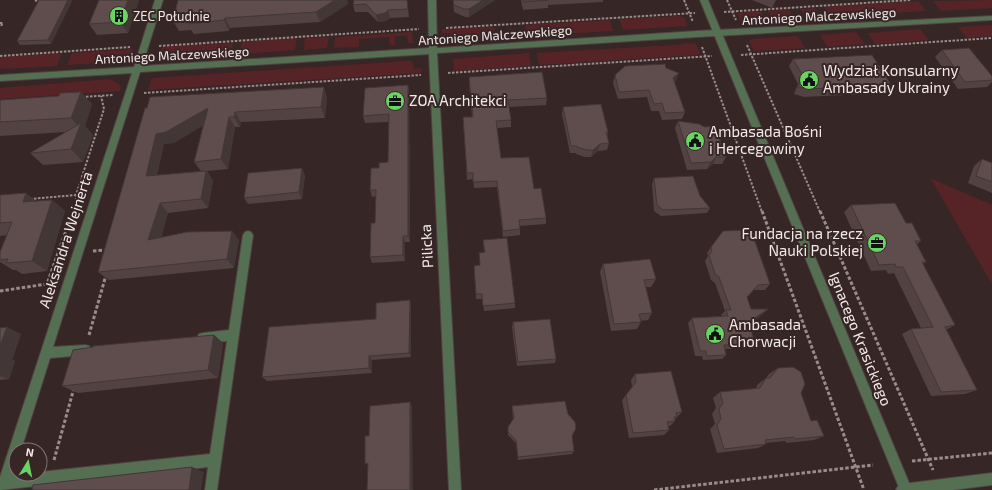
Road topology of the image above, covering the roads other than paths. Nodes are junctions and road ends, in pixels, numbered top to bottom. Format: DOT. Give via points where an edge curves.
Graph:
graph roads {
  1 [pos="159,0"];
  2 [pos="432,0"];
  3 [pos="704,0"];
  4 [pos="992,18"];
  5 [pos="717,33"];
  6 [pos="434,52"];
  7 [pos="136,69"];
  8 [pos="0,78"];
  9 [pos="248,235"];
  10 [pos="233,335"];
  11 [pos="194,339"];
  12 [pos="93,349"];
  13 [pos="46,353"];
  14 [pos="215,460"];
  15 [pos="992,478"];
  16 [pos="4,486"];
  17 [pos="211,490"];
  18 [pos="454,490"];
  19 [pos="902,490"];
  20 [pos="906,490"];
  1 -- 7 [label="street, Aleksandra Wejnerta"];
  2 -- 6 [label="street, Pilicka"];
  3 -- 5 [label="street, Ignacego Krasickiego"];
  4 -- 5 [label="street, Antoniego Malczewskiego"];
  5 -- 6 [label="street, Antoniego Malczewskiego"];
  5 -- 20 [label="street, Ignacego Krasickiego"];
  6 -- 7 [label="street, Antoniego Malczewskiego"];
  6 -- 18 [label="street, Pilicka" via="433,74"];
  7 -- 8 [label="street, Antoniego Malczewskiego"];
  7 -- 13 [label="street, Aleksandra Wejnerta"];
  9 -- 10 [label="street"];
  10 -- 11 [label="street"];
  10 -- 14 [label="street"];
  12 -- 13 [label="street"];
  13 -- 16 [label="street, Aleksandra Wejnerta"];
  14 -- 16 [label="street"];
  14 -- 17 [label="street"];
  15 -- 20 [label="street"];
  19 -- 20 [label="street"];
}
